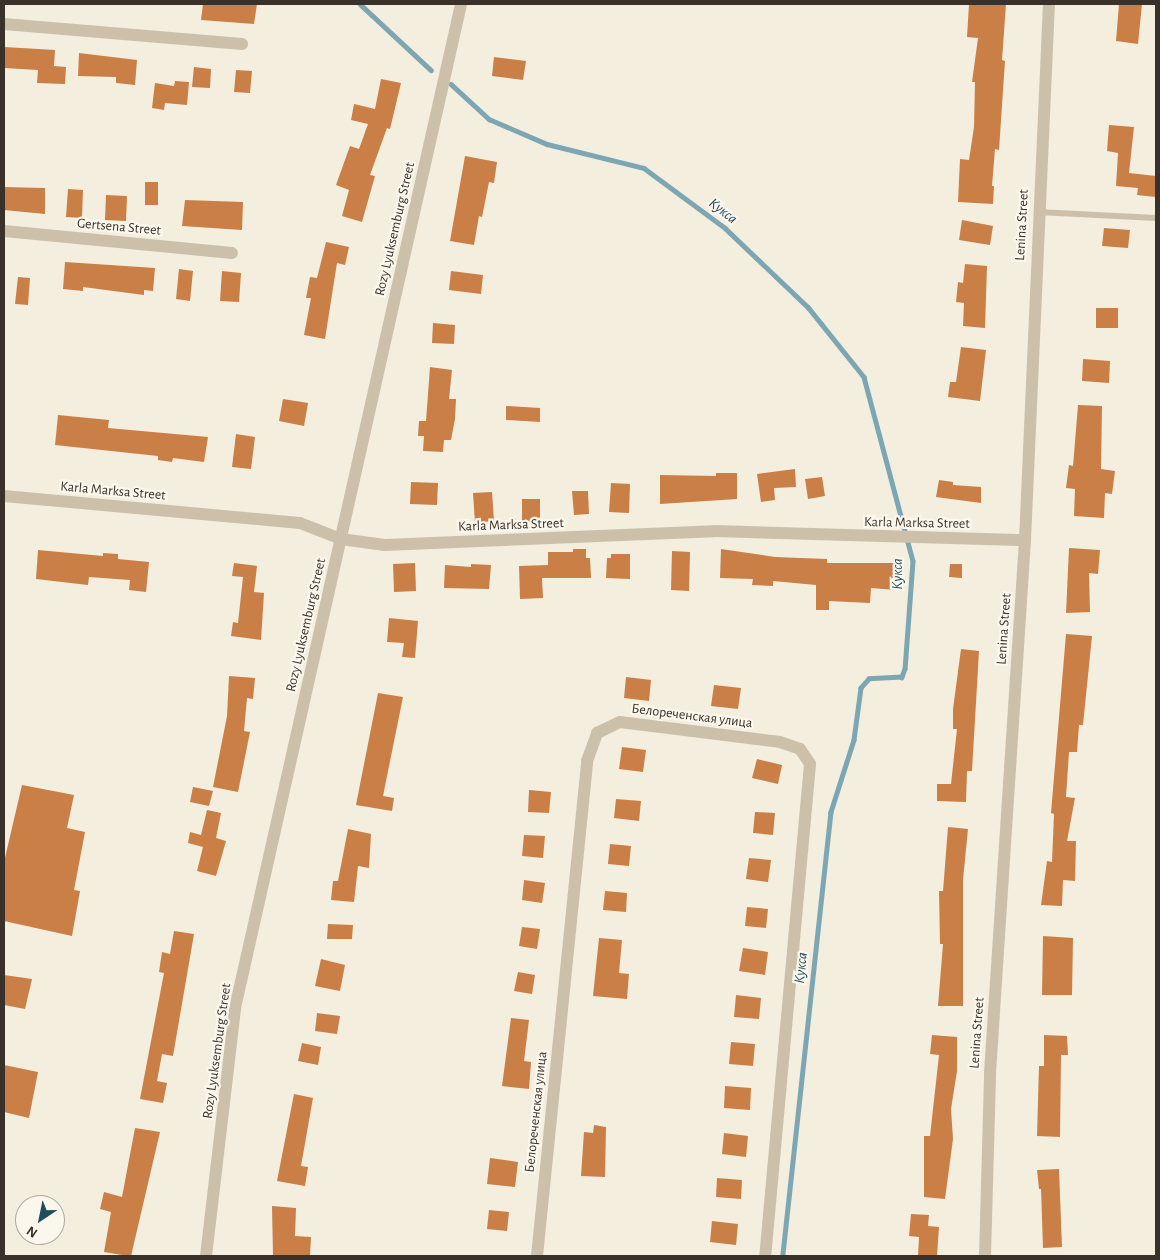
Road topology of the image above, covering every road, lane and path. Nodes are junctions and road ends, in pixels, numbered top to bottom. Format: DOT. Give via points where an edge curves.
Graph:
graph roads {
  1 [pos="461,4"];
  2 [pos="1049,4"];
  3 [pos="4,24"];
  4 [pos="242,44"];
  5 [pos="1037,212"];
  6 [pos="1156,218"];
  7 [pos="4,231"];
  8 [pos="232,253"];
  9 [pos="4,496"];
  10 [pos="341,538"];
  11 [pos="1025,540"];
  12 [pos="206,1256"];
  13 [pos="537,1256"];
  14 [pos="765,1256"];
  15 [pos="985,1256"];
  1 -- 10 [label="street, Rozy Lyuksemburg Street"];
  2 -- 5 [label="street, Lenina Street"];
  3 -- 4 [label="street"];
  5 -- 6 [label="lane"];
  5 -- 11 [label="street, Lenina Street"];
  7 -- 8 [label="street, Gertsena Street"];
  9 -- 10 [label="street, Karla Marksa Street" via="300,523"];
  10 -- 11 [label="street, Karla Marksa Street" via="385,545 714,531"];
  10 -- 12 [label="street, Rozy Lyuksemburg Street" via="235,1008"];
  11 -- 15 [label="street, Lenina Street" via="990,1073"];
  13 -- 14 [label="street, Белореченская улица" via="587,761 597,733 620,722 780,742 800,749 810,764"];
}
